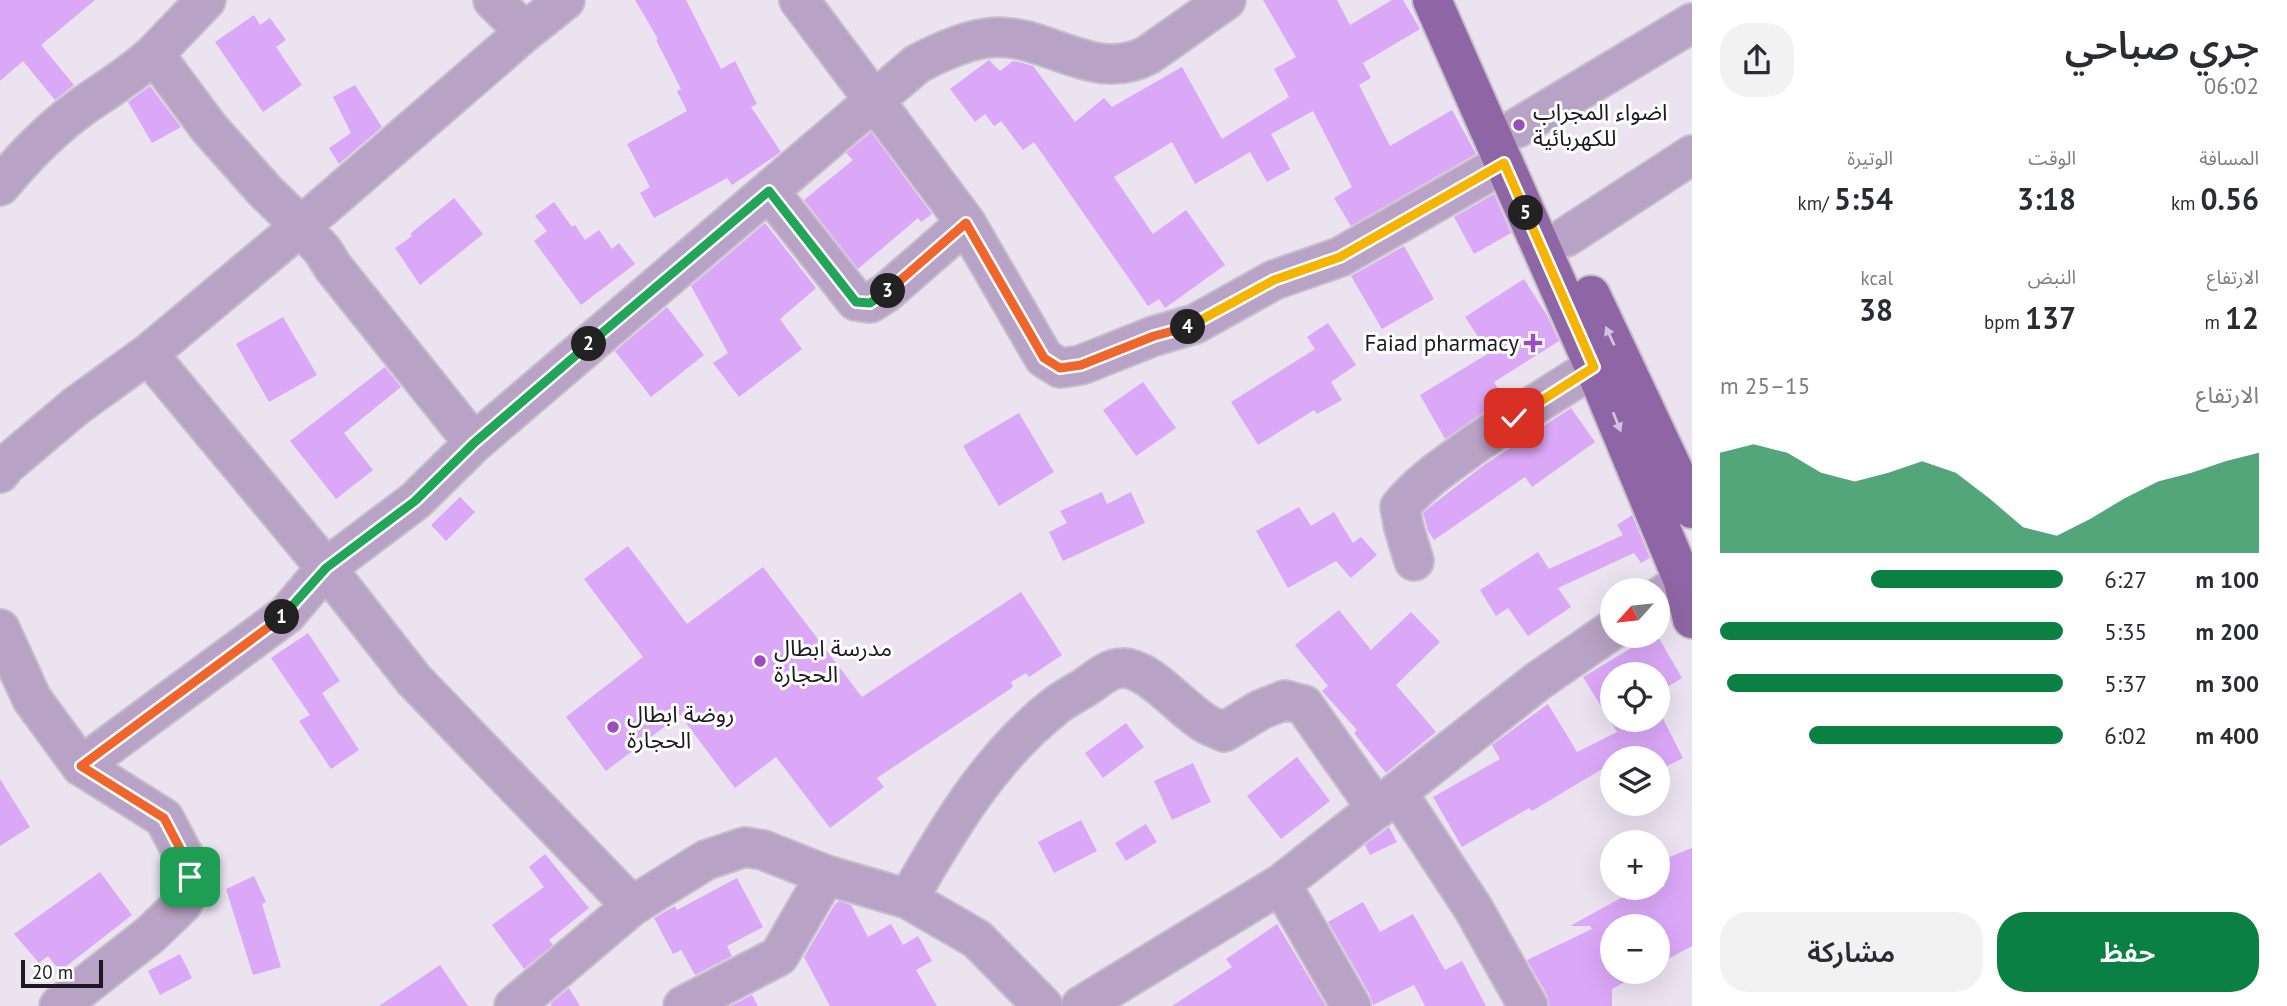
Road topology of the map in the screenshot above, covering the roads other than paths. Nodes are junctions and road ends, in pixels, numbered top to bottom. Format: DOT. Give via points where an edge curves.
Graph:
graph roads {
  1 [pos="206,0"];
  2 [pos="493,0"];
  3 [pos="565,0"];
  4 [pos="799,0"];
  5 [pos="1226,0"];
  6 [pos="1432,0"];
  7 [pos="1455,0"];
  8 [pos="1692,23"];
  9 [pos="524,32"];
  10 [pos="154,54"];
  11 [pos="872,100"];
  12 [pos="1517,128"];
  13 [pos="1692,155"];
  14 [pos="1504,163"];
  15 [pos="0,186"];
  16 [pos="769,191"];
  17 [pos="966,223"];
  18 [pos="302,226"];
  19 [pos="1566,237"];
  20 [pos="148,354"];
  21 [pos="1594,367"];
  22 [pos="474,443"];
  23 [pos="2,466"];
  24 [pos="1692,509"];
  25 [pos="1414,561"];
  26 [pos="326,568"];
  27 [pos="1666,578"];
  28 [pos="1670,590"];
  29 [pos="1692,619"];
  30 [pos="0,629"];
  31 [pos="1600,638"];
  32 [pos="81,766"];
  33 [pos="1387,801"];
  34 [pos="826,875"];
  35 [pos="1281,884"];
  36 [pos="908,898"];
  37 [pos="632,906"];
  38 [pos="59,1006"];
  39 [pos="514,1006"];
  40 [pos="683,1006"];
  41 [pos="1043,1006"];
  42 [pos="1081,1006"];
  43 [pos="1351,1006"];
  44 [pos="1528,1006"];
  1 -- 10 [label="street"];
  2 -- 9 [label="street"];
  3 -- 9 [label="street"];
  4 -- 11 [label="street"];
  5 -- 11 [label="street" via="1135,62 1094,63 1016,40 988,37 917,64"];
  6 -- 14 [label="main road"];
  7 -- 12 [label="main road"];
  8 -- 12 [label="street"];
  9 -- 18 [label="street"];
  10 -- 15 [label="street" via="81,107"];
  10 -- 18 [label="street" via="209,128"];
  11 -- 16 [label="street"];
  11 -- 17 [label="street"];
  12 -- 19 [label="main road"];
  13 -- 19 [label="street"];
  14 -- 17 [label="street" via="1340,257 1274,280 1195,324 1081,365 1060,368 1044,358"];
  14 -- 21 [label="main road"];
  16 -- 17 [label="street" via="856,302 870,303 887,292"];
  16 -- 22 [label="street"];
  18 -- 20 [label="street"];
  18 -- 22 [label="street"];
  24 -- 19 [label="main road, one-way"];
  20 -- 23 [label="street"];
  20 -- 26 [label="street"];
  21 -- 25 [label="street" via="1485,438 1410,495 1400,507"];
  21 -- 27 [label="main road, one-way"];
  22 -- 26 [label="street" via="415,501"];
  26 -- 32 [label="street" via="287,614"];
  26 -- 37 [label="street" via="414,680"];
  28 -- 29 [label="main road"];
  30 -- 32 [label="street" via="32,699"];
  31 -- 33 [label="street" via="1538,681"];
  32 -- 38 [label="street" via="164,818 186,860 190,888 182,904 151,934"];
  33 -- 35 [label="street"];
  33 -- 36 [label="street" via="1304,705 1285,700 1224,732 1204,723 1153,681 1121,668 1053,708 1006,752 980,784"];
  33 -- 44 [label="street" via="1473,908"];
  34 -- 36 [label="street"];
  34 -- 37 [label="street" via="745,847 706,860"];
  34 -- 40 [label="street" via="779,956"];
  35 -- 42 [label="street"];
  35 -- 43 [label="street"];
  36 -- 41 [label="street" via="977,939"];
  37 -- 39 [label="street"];
}
